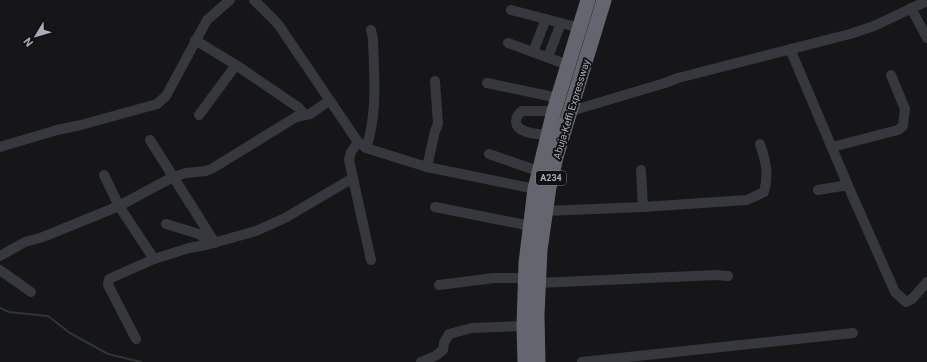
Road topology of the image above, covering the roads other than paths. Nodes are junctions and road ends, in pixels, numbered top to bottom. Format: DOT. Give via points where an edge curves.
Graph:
graph roads {
  1 [pos="230,0"];
  2 [pos="254,0"];
  3 [pos="588,0"];
  4 [pos="604,0"];
  5 [pos="927,1"];
  6 [pos="911,8"];
  7 [pos="511,10"];
  8 [pos="546,19"];
  9 [pos="561,23"];
  10 [pos="580,28"];
  11 [pos="370,30"];
  12 [pos="927,38"];
  13 [pos="195,40"];
  14 [pos="508,43"];
  15 [pos="790,49"];
  16 [pos="533,52"];
  17 [pos="548,57"];
  18 [pos="236,65"];
  19 [pos="568,65"];
  20 [pos="891,75"];
  21 [pos="435,81"];
  22 [pos="487,83"];
  23 [pos="329,101"];
  24 [pos="556,105"];
  25 [pos="570,111"];
  26 [pos="199,115"];
  27 [pos="305,115"];
  28 [pos="548,135"];
  29 [pos="150,140"];
  30 [pos="760,144"];
  31 [pos="362,145"];
  32 [pos="0,147"];
  33 [pos="832,147"];
  34 [pos="489,154"];
  35 [pos="426,167"];
  36 [pos="641,170"];
  37 [pos="538,171"];
  38 [pos="104,175"];
  39 [pos="173,177"];
  40 [pos="353,178"];
  41 [pos="848,185"];
  42 [pos="535,189"];
  43 [pos="818,190"];
  44 [pos="119,206"];
  45 [pos="435,207"];
  46 [pos="643,207"];
  47 [pos="545,211"];
  48 [pos="166,224"];
  49 [pos="531,226"];
  50 [pos="210,244"];
  51 [pos="0,256"];
  52 [pos="154,259"];
  53 [pos="371,260"];
  54 [pos="0,270"];
  55 [pos="728,276"];
  56 [pos="532,280"];
  57 [pos="927,282"];
  58 [pos="439,285"];
  59 [pos="31,292"];
  60 [pos="524,326"];
  61 [pos="854,333"];
  62 [pos="136,339"];
  63 [pos="421,362"];
  64 [pos="525,362"];
  65 [pos="538,362"];
  66 [pos="582,362"];
  1 -- 13 [label="street" via="207,20"];
  2 -- 23 [label="street" via="278,24"];
  3 -- 10 [label="highway, Abuja-Keffi Expressway / A234"];
  4 -- 25 [label="highway, Abuja-Keffi Expressway / A234"];
  5 -- 6 [label="street"];
  6 -- 12 [label="street"];
  6 -- 15 [label="street" via="874,26"];
  7 -- 8 [label="street"];
  8 -- 9 [label="street"];
  8 -- 16 [label="street"];
  9 -- 10 [label="street"];
  9 -- 17 [label="street"];
  10 -- 19 [label="highway, Abuja-Keffi Expressway / A234"];
  11 -- 31 [label="street" via="373,39 374,95 371,132"];
  13 -- 18 [label="street"];
  13 -- 32 [label="street" via="166,96 157,104"];
  14 -- 16 [label="street"];
  15 -- 25 [label="street" via="678,78"];
  15 -- 33 [label="street"];
  16 -- 17 [label="street"];
  17 -- 19 [label="street"];
  18 -- 26 [label="street"];
  18 -- 27 [label="street" via="299,108"];
  19 -- 24 [label="highway, Abuja-Keffi Expressway / A234"];
  20 -- 33 [label="street" via="905,109 903,126 898,130"];
  21 -- 35 [label="street" via="438,124"];
  22 -- 24 [label="street"];
  23 -- 27 [label="street"];
  23 -- 31 [label="street"];
  24 -- 28 [label="highway, Abuja-Keffi Expressway / A234"];
  24 -- 28 [label="street" via="522,111 516,118 516,125 520,129"];
  25 -- 47 [label="highway, Abuja-Keffi Expressway / A234" via="556,157"];
  27 -- 39 [label="street" via="296,117 213,168 186,172"];
  28 -- 37 [label="highway, Abuja-Keffi Expressway / A234"];
  29 -- 39 [label="street"];
  30 -- 46 [label="street" via="767,167 767,183 764,192 758,196 747,200"];
  31 -- 35 [label="street"];
  31 -- 40 [label="street" via="351,152 349,160"];
  33 -- 41 [label="street"];
  34 -- 37 [label="street"];
  35 -- 42 [label="street"];
  36 -- 46 [label="street"];
  37 -- 42 [label="highway, Abuja-Keffi Expressway / A234"];
  38 -- 44 [label="street"];
  39 -- 44 [label="street"];
  39 -- 50 [label="street"];
  40 -- 50 [label="street" via="285,218"];
  40 -- 53 [label="street"];
  41 -- 43 [label="street"];
  41 -- 57 [label="street" via="895,292 906,302"];
  42 -- 49 [label="highway, Abuja-Keffi Expressway / A234"];
  44 -- 51 [label="street" via="25,242"];
  44 -- 52 [label="street"];
  45 -- 49 [label="street"];
  46 -- 47 [label="street"];
  47 -- 56 [label="highway, Abuja-Keffi Expressway / A234" via="540,250"];
  48 -- 50 [label="street" via="200,234"];
  49 -- 56 [label="highway, Abuja-Keffi Expressway / A234"];
  50 -- 52 [label="street"];
  52 -- 62 [label="street" via="109,279 108,285"];
  54 -- 59 [label="street"];
  55 -- 56 [label="street"];
  56 -- 58 [label="street" via="494,278"];
  56 -- 60 [label="highway, Abuja-Keffi Expressway / A234"];
  56 -- 65 [label="highway, Abuja-Keffi Expressway / A234" via="537,315"];
  60 -- 63 [label="street" via="472,328 449,334 443,350"];
  60 -- 64 [label="highway, Abuja-Keffi Expressway / A234"];
  61 -- 66 [label="street"];
}
